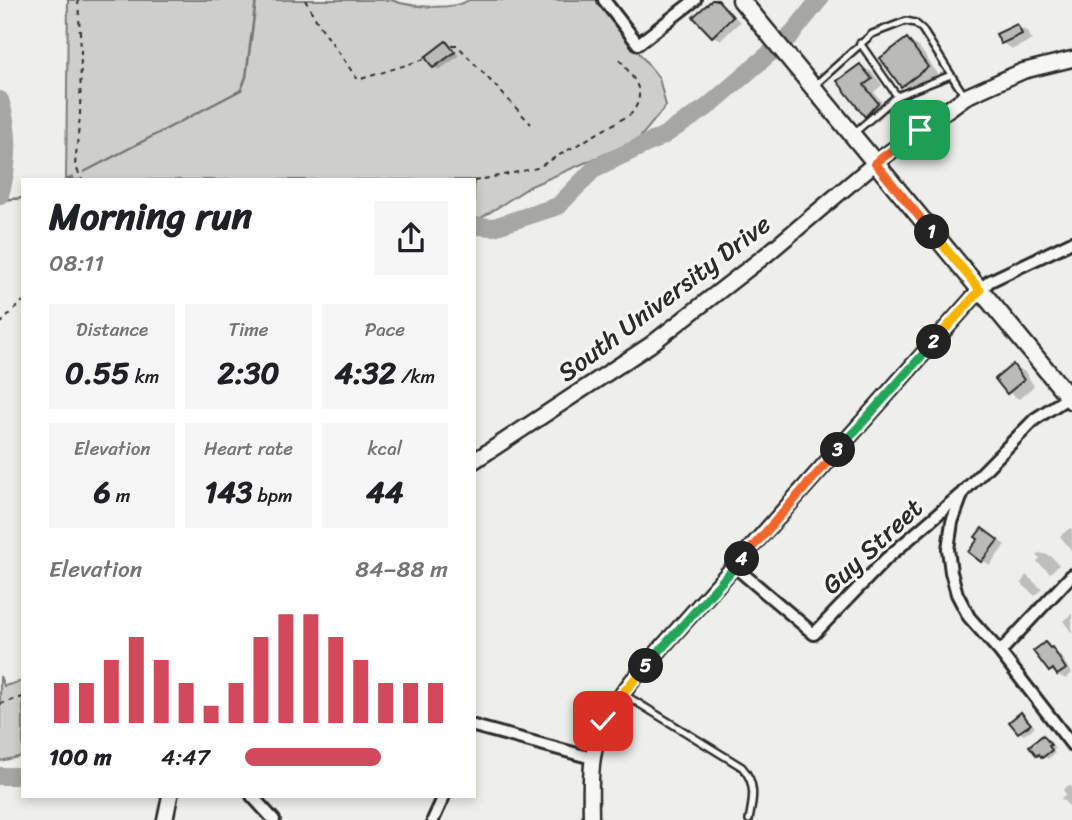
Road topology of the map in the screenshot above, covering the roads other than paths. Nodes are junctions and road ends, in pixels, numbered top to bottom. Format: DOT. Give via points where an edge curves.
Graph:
graph roads {
  1 [pos="604,0"];
  2 [pos="695,0"];
  3 [pos="746,6"];
  4 [pos="860,43"];
  5 [pos="1072,59"];
  6 [pos="951,75"];
  7 [pos="810,83"];
  8 [pos="897,96"];
  9 [pos="965,97"];
  10 [pos="852,134"];
  11 [pos="875,163"];
  12 [pos="1072,242"];
  13 [pos="980,290"];
  14 [pos="1071,397"];
  15 [pos="476,460"];
  16 [pos="963,492"];
  17 [pos="735,567"];
  18 [pos="1072,575"];
  19 [pos="1000,652"];
  20 [pos="622,694"];
  21 [pos="476,727"];
  22 [pos="1072,745"];
  23 [pos="592,758"];
  24 [pos="170,798"];
  25 [pos="254,798"];
  26 [pos="443,798"];
  27 [pos="164,820"];
  28 [pos="274,820"];
  29 [pos="433,820"];
  30 [pos="590,820"];
  31 [pos="749,820"];
  1 -- 2 [label="street" via="638,44"];
  3 -- 7 [label="main road"];
  4 -- 6 [label="lane" via="906,21 915,23"];
  4 -- 7 [label="lane"];
  4 -- 8 [label="lane"];
  5 -- 9 [label="main road, South University Drive" via="1023,71"];
  6 -- 8 [label="lane"];
  6 -- 9 [label="lane"];
  7 -- 10 [label="main road"];
  8 -- 10 [label="lane"];
  9 -- 11 [label="main road, South University Drive"];
  10 -- 11 [label="main road"];
  11 -- 13 [label="main road"];
  11 -- 15 [label="main road, South University Drive" via="650,345"];
  12 -- 13 [label="street"];
  13 -- 14 [label="main road"];
  13 -- 17 [label="main road"];
  14 -- 16 [label="street, Guy Street" via="1035,419"];
  16 -- 17 [label="street, Guy Street" via="886,559 814,634"];
  16 -- 19 [label="street" via="952,522 951,572 969,617"];
  17 -- 20 [label="main road"];
  18 -- 19 [label="street"];
  19 -- 22 [label="street"];
  20 -- 23 [label="main road" via="603,721"];
  20 -- 31 [label="lane" via="742,767 753,788"];
  21 -- 23 [label="street"];
  23 -- 30 [label="main road"];
  24 -- 27 [label="main road"];
  25 -- 28 [label="street"];
  26 -- 29 [label="street"];
}
